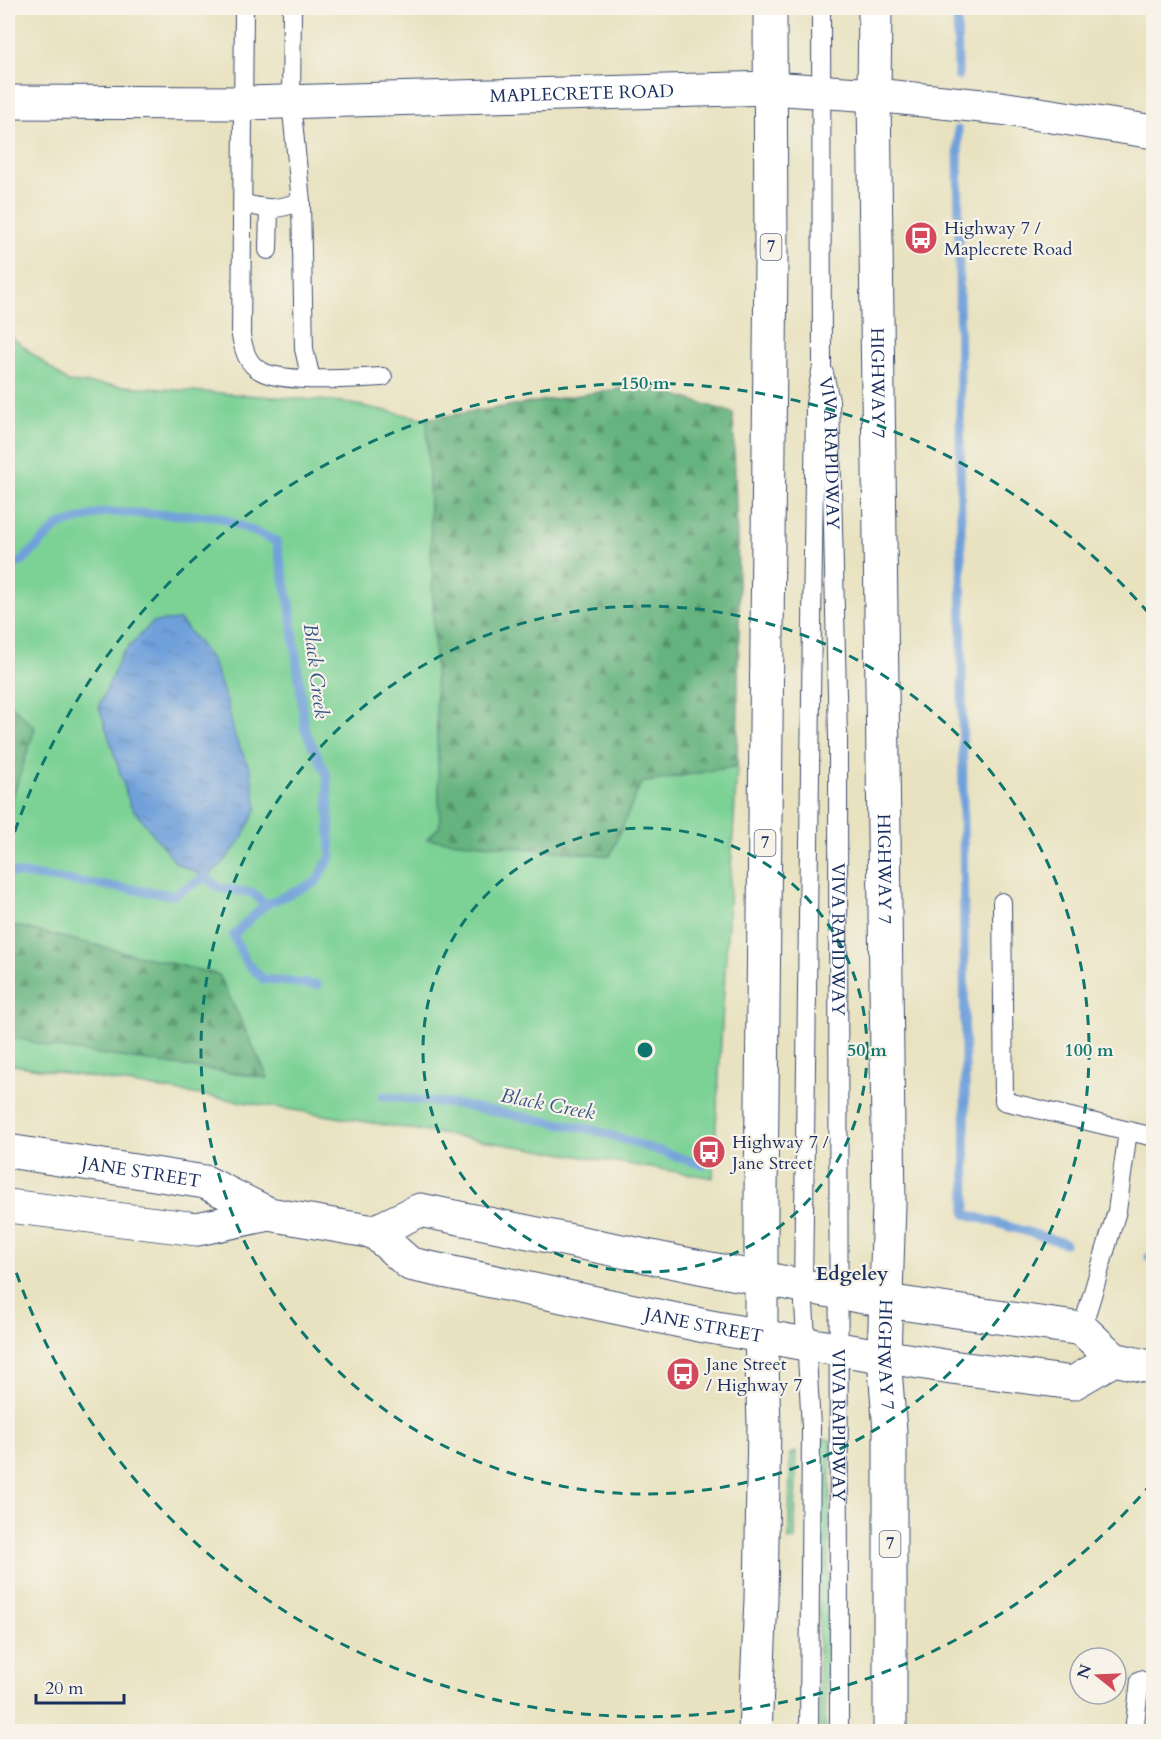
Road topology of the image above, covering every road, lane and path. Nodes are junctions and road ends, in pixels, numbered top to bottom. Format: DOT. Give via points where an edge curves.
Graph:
graph roads {
  1 [pos="244,8"];
  2 [pos="292,8"];
  3 [pos="770,8"];
  4 [pos="821,8"];
  5 [pos="875,8"];
  6 [pos="770,88"];
  7 [pos="820,91"];
  8 [pos="874,95"];
  9 [pos="291,100"];
  10 [pos="8,102"];
  11 [pos="244,103"];
  12 [pos="1154,132"];
  13 [pos="301,202"];
  14 [pos="243,203"];
  15 [pos="269,209"];
  16 [pos="268,250"];
  17 [pos="822,366"];
  18 [pos="383,377"];
  19 [pos="311,378"];
  20 [pos="1002,902"];
  21 [pos="1128,1131"];
  22 [pos="1154,1137"];
  23 [pos="8,1152"];
  24 [pos="8,1206"];
  25 [pos="269,1214"];
  26 [pos="374,1232"];
  27 [pos="761,1278"];
  28 [pos="803,1286"];
  29 [pos="839,1293"];
  30 [pos="886,1301"];
  31 [pos="1082,1329"];
  32 [pos="761,1336"];
  33 [pos="806,1344"];
  34 [pos="839,1350"];
  35 [pos="884,1357"];
  36 [pos="1114,1359"];
  37 [pos="1154,1368"];
  38 [pos="759,1655"];
  39 [pos="1140,1680"];
  40 [pos="755,1731"];
  41 [pos="770,1731"];
  42 [pos="809,1731"];
  43 [pos="839,1731"];
  44 [pos="890,1731"];
  45 [pos="1134,1731"];
  1 -- 11 [label="lane"];
  2 -- 9 [label="lane"];
  3 -- 6 [label="main road, 7"];
  4 -- 7 [label="lane, VIVA RAPIDWAY"];
  5 -- 8 [label="main road, HIGHWAY 7 / 7"];
  6 -- 7 [label="main road, MAPLECRETE ROAD"];
  6 -- 9 [label="main road, MAPLECRETE ROAD"];
  6 -- 27 [label="main road, 7"];
  7 -- 8 [label="main road, MAPLECRETE ROAD"];
  7 -- 17 [label="lane, VIVA RAPIDWAY"];
  8 -- 12 [label="main road, MAPLECRETE ROAD" via="1001,108"];
  8 -- 30 [label="main road, HIGHWAY 7 / 7" via="890,1204"];
  9 -- 11 [label="main road, MAPLECRETE ROAD"];
  9 -- 13 [label="lane"];
  10 -- 11 [label="main road, MAPLECRETE ROAD"];
  11 -- 14 [label="lane"];
  13 -- 15 [label="lane"];
  13 -- 19 [label="lane" via="304,349"];
  14 -- 15 [label="lane"];
  14 -- 19 [label="lane" via="241,336 245,356 260,371"];
  15 -- 16 [label="lane"];
  17 -- 28 [label="lane, VIVA RAPIDWAY" via="815,404"];
  17 -- 29 [label="lane, VIVA RAPIDWAY" via="830,401 838,736"];
  18 -- 19 [label="lane"];
  20 -- 21 [label="lane" via="1004,1101"];
  21 -- 22 [label="lane"];
  21 -- 31 [label="lane" via="1117,1211"];
  23 -- 25 [label="main road, JANE STREET" via="205,1182"];
  24 -- 25 [label="main road, JANE STREET" via="197,1229"];
  25 -- 26 [label="main road, JANE STREET"];
  26 -- 27 [label="main road" via="420,1210"];
  26 -- 32 [label="main road, JANE STREET" via="410,1264"];
  27 -- 28 [label="main road"];
  27 -- 32 [label="main road, 7"];
  28 -- 29 [label="main road"];
  28 -- 33 [label="lane, VIVA RAPIDWAY"];
  29 -- 30 [label="main road"];
  29 -- 34 [label="lane, VIVA RAPIDWAY"];
  30 -- 31 [label="main road"];
  30 -- 35 [label="main road, HIGHWAY 7 / 7"];
  31 -- 36 [label="main road"];
  32 -- 33 [label="main road, JANE STREET"];
  32 -- 38 [label="main road, 7" via="764,1424"];
  33 -- 34 [label="main road, JANE STREET"];
  33 -- 42 [label="lane, VIVA RAPIDWAY" via="811,1427"];
  34 -- 35 [label="main road, JANE STREET"];
  34 -- 43 [label="lane, VIVA RAPIDWAY"];
  35 -- 36 [label="main road, JANE STREET" via="1073,1383"];
  35 -- 44 [label="main road, HIGHWAY 7 / 7" via="890,1431"];
  36 -- 37 [label="main road"];
  38 -- 40 [label="main road, 7"];
  38 -- 41 [label="main road"];
  39 -- 45 [label="lane"];
}
